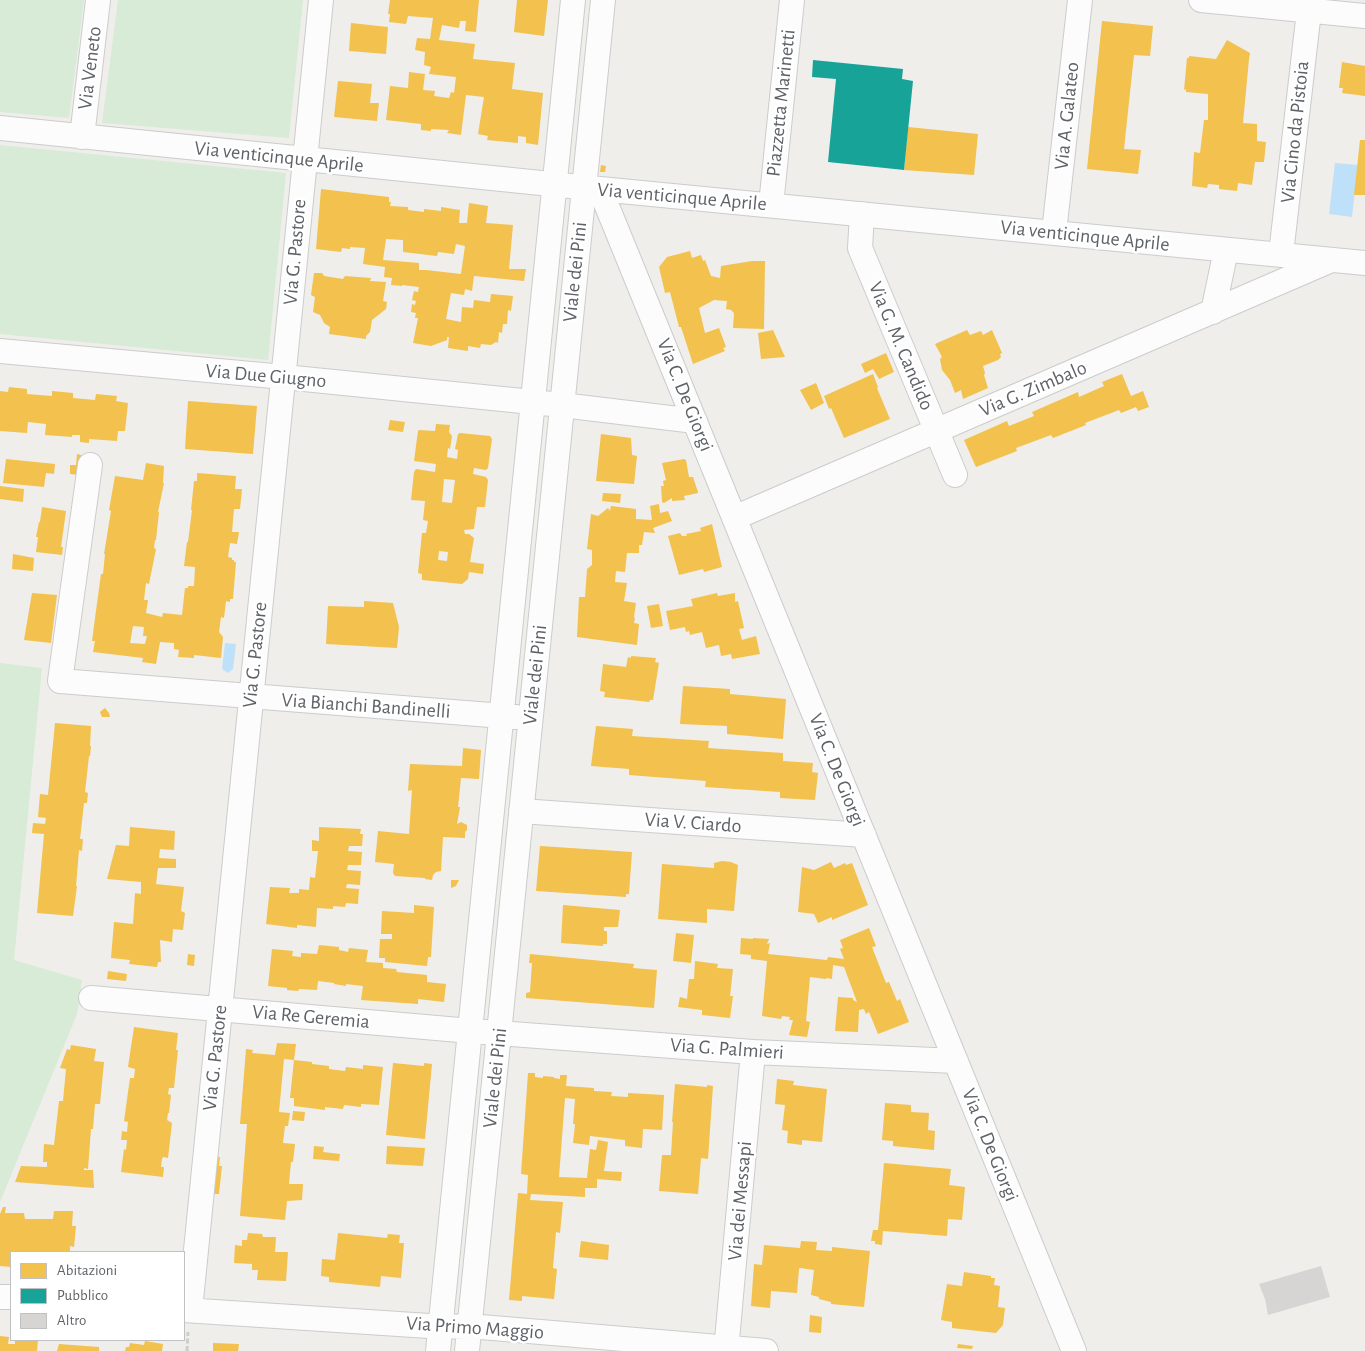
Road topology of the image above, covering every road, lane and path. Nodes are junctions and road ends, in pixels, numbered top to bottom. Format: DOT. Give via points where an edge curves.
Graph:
graph roads {
  1 [pos="98,0"];
  2 [pos="321,0"];
  3 [pos="573,0"];
  4 [pos="603,0"];
  5 [pos="792,0"];
  6 [pos="1080,0"];
  7 [pos="1200,0"];
  8 [pos="1309,11"];
  9 [pos="1365,16"];
  10 [pos="0,128"];
  11 [pos="82,136"];
  12 [pos="304,159"];
  13 [pos="554,185"];
  14 [pos="592,188"];
  15 [pos="771,205"];
  16 [pos="862,214"];
  17 [pos="1054,232"];
  18 [pos="1226,250"];
  19 [pos="1281,254"];
  20 [pos="1331,260"];
  21 [pos="1365,263"];
  22 [pos="1213,312"];
  23 [pos="0,351"];
  24 [pos="284,377"];
  25 [pos="532,402"];
  26 [pos="562,405"];
  27 [pos="695,421"];
  28 [pos="936,430"];
  29 [pos="90,465"];
  30 [pos="955,475"];
  31 [pos="734,518"];
  32 [pos="250,697"];
  33 [pos="502,716"];
  34 [pos="531,718"];
  35 [pos="521,811"];
  36 [pos="864,835"];
  37 [pos="91,998"];
  38 [pos="220,1009"];
  39 [pos="471,1031"];
  40 [pos="499,1033"];
  41 [pos="753,1052"];
  42 [pos="956,1061"];
  43 [pos="187,1310"];
  44 [pos="440,1326"];
  45 [pos="470,1328"];
  46 [pos="726,1350"];
  47 [pos="438,1351"];
  48 [pos="468,1351"];
  49 [pos="766,1351"];
  50 [pos="1074,1351"];
  1 -- 11 [label="street, Via Veneto"];
  2 -- 12 [label="street, Via G. Pastore"];
  3 -- 13 [label="street, Viale dei Pini"];
  4 -- 14 [label="street, Viale dei Pini"];
  5 -- 15 [label="street, Piazzetta Marinetti"];
  6 -- 17 [label="street, Via A. Galateo"];
  7 -- 8 [label="street"];
  8 -- 9 [label="street"];
  8 -- 19 [label="street, Via Cino da Pistoia"];
  10 -- 11 [label="street, Via venticinque Aprile"];
  11 -- 12 [label="street, Via venticinque Aprile"];
  12 -- 13 [label="street, Via venticinque Aprile"];
  12 -- 24 [label="street, Via G. Pastore"];
  13 -- 14 [label="street, Via venticinque Aprile"];
  13 -- 25 [label="street, Viale dei Pini"];
  14 -- 15 [label="street, Via venticinque Aprile"];
  14 -- 26 [label="street, Viale dei Pini"];
  14 -- 27 [label="street, Via C. De Giorgi"];
  15 -- 16 [label="street, Via venticinque Aprile"];
  16 -- 17 [label="street, Via venticinque Aprile"];
  16 -- 28 [label="street, Via G. M. Candido" via="860,248"];
  17 -- 18 [label="street, Via venticinque Aprile"];
  18 -- 19 [label="street, Via venticinque Aprile"];
  18 -- 22 [label="street"];
  19 -- 20 [label="street, Via venticinque Aprile"];
  20 -- 21 [label="street, Via venticinque Aprile"];
  20 -- 22 [label="street, Via G. Zimbalo"];
  22 -- 28 [label="street, Via G. Zimbalo"];
  23 -- 24 [label="street, Via Due Giugno"];
  24 -- 25 [label="street, Via Due Giugno"];
  24 -- 32 [label="street, Via G. Pastore"];
  25 -- 26 [label="street, Via Due Giugno"];
  25 -- 33 [label="street, Viale dei Pini"];
  26 -- 27 [label="street, Via Due Giugno"];
  26 -- 34 [label="street, Viale dei Pini"];
  27 -- 31 [label="street, Via C. De Giorgi"];
  28 -- 30 [label="street, Via G. M. Candido"];
  28 -- 31 [label="street, Via G. Zimbalo"];
  29 -- 32 [label="street, Via Bianchi Bandinelli" via="60,681"];
  31 -- 36 [label="street, Via C. De Giorgi"];
  32 -- 33 [label="street, Via Bianchi Bandinelli"];
  32 -- 38 [label="street, Via G. Pastore"];
  33 -- 34 [label="street, Via Bianchi Bandinelli"];
  33 -- 39 [label="street, Viale dei Pini"];
  34 -- 35 [label="street, Viale dei Pini"];
  35 -- 36 [label="street, Via V. Ciardo"];
  35 -- 40 [label="street, Viale dei Pini"];
  36 -- 42 [label="street, Via C. De Giorgi"];
  37 -- 38 [label="street, Via Re Geremia"];
  38 -- 39 [label="street, Via Re Geremia"];
  38 -- 43 [label="street, Via G. Pastore"];
  39 -- 40 [label="street, Via Re Geremia"];
  39 -- 44 [label="street, Viale dei Pini"];
  40 -- 41 [label="street, Via G. Palmieri"];
  40 -- 45 [label="street, Viale dei Pini"];
  41 -- 42 [label="street, Via G. Palmieri"];
  41 -- 46 [label="street, Via dei Messapi"];
  42 -- 50 [label="street, Via C. De Giorgi"];
  43 -- 44 [label="street, Via Primo Maggio"];
  44 -- 45 [label="street, Via Primo Maggio"];
  44 -- 47 [label="street, Viale dei Pini"];
  45 -- 46 [label="street, Via Primo Maggio"];
  45 -- 48 [label="street, Viale dei Pini"];
  46 -- 49 [label="street, Via Primo Maggio"];
}
